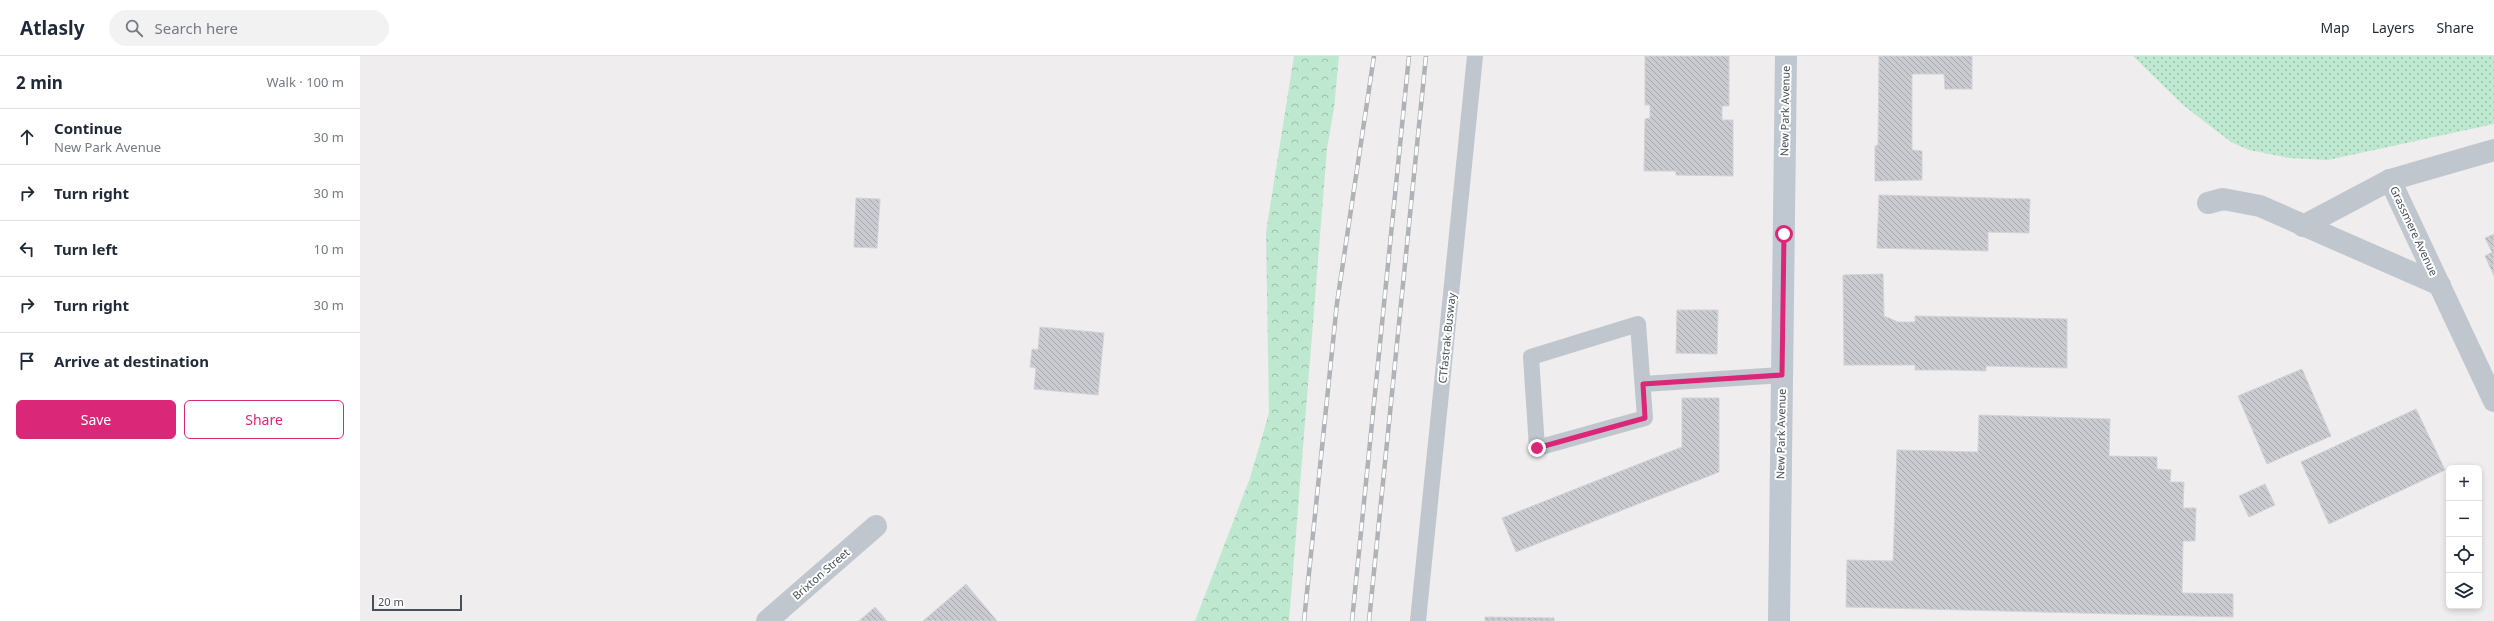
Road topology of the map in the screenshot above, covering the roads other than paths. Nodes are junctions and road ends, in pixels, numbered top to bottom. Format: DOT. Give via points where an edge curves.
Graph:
graph roads {
  1 [pos="1475,56"];
  2 [pos="1786,56"];
  3 [pos="2494,150"];
  4 [pos="2390,180"];
  5 [pos="2208,203"];
  6 [pos="2303,226"];
  7 [pos="2440,285"];
  8 [pos="1782,375"];
  9 [pos="1643,384"];
  10 [pos="2494,400"];
  11 [pos="876,526"];
  12 [pos="767,621"];
  13 [pos="1418,621"];
  14 [pos="1780,621"];
  1 -- 13 [label="lane, CTfastrak Busway"];
  2 -- 8 [label="main road, New Park Avenue"];
  3 -- 4 [label="street"];
  4 -- 6 [label="street, Grassmere Avenue"];
  4 -- 7 [label="street, Grassmere Avenue"];
  5 -- 6 [label="street, Grassmere Avenue" via="2223,199 2260,206"];
  6 -- 7 [label="street, Grassmere Avenue"];
  7 -- 10 [label="street, Grassmere Avenue"];
  8 -- 9 [label="lane"];
  8 -- 14 [label="main road, New Park Avenue"];
  9 -- 9 [label="lane" via="1638,324 1531,358 1537,448 1645,418"];
  11 -- 12 [label="street, Brixton Street"];
}
